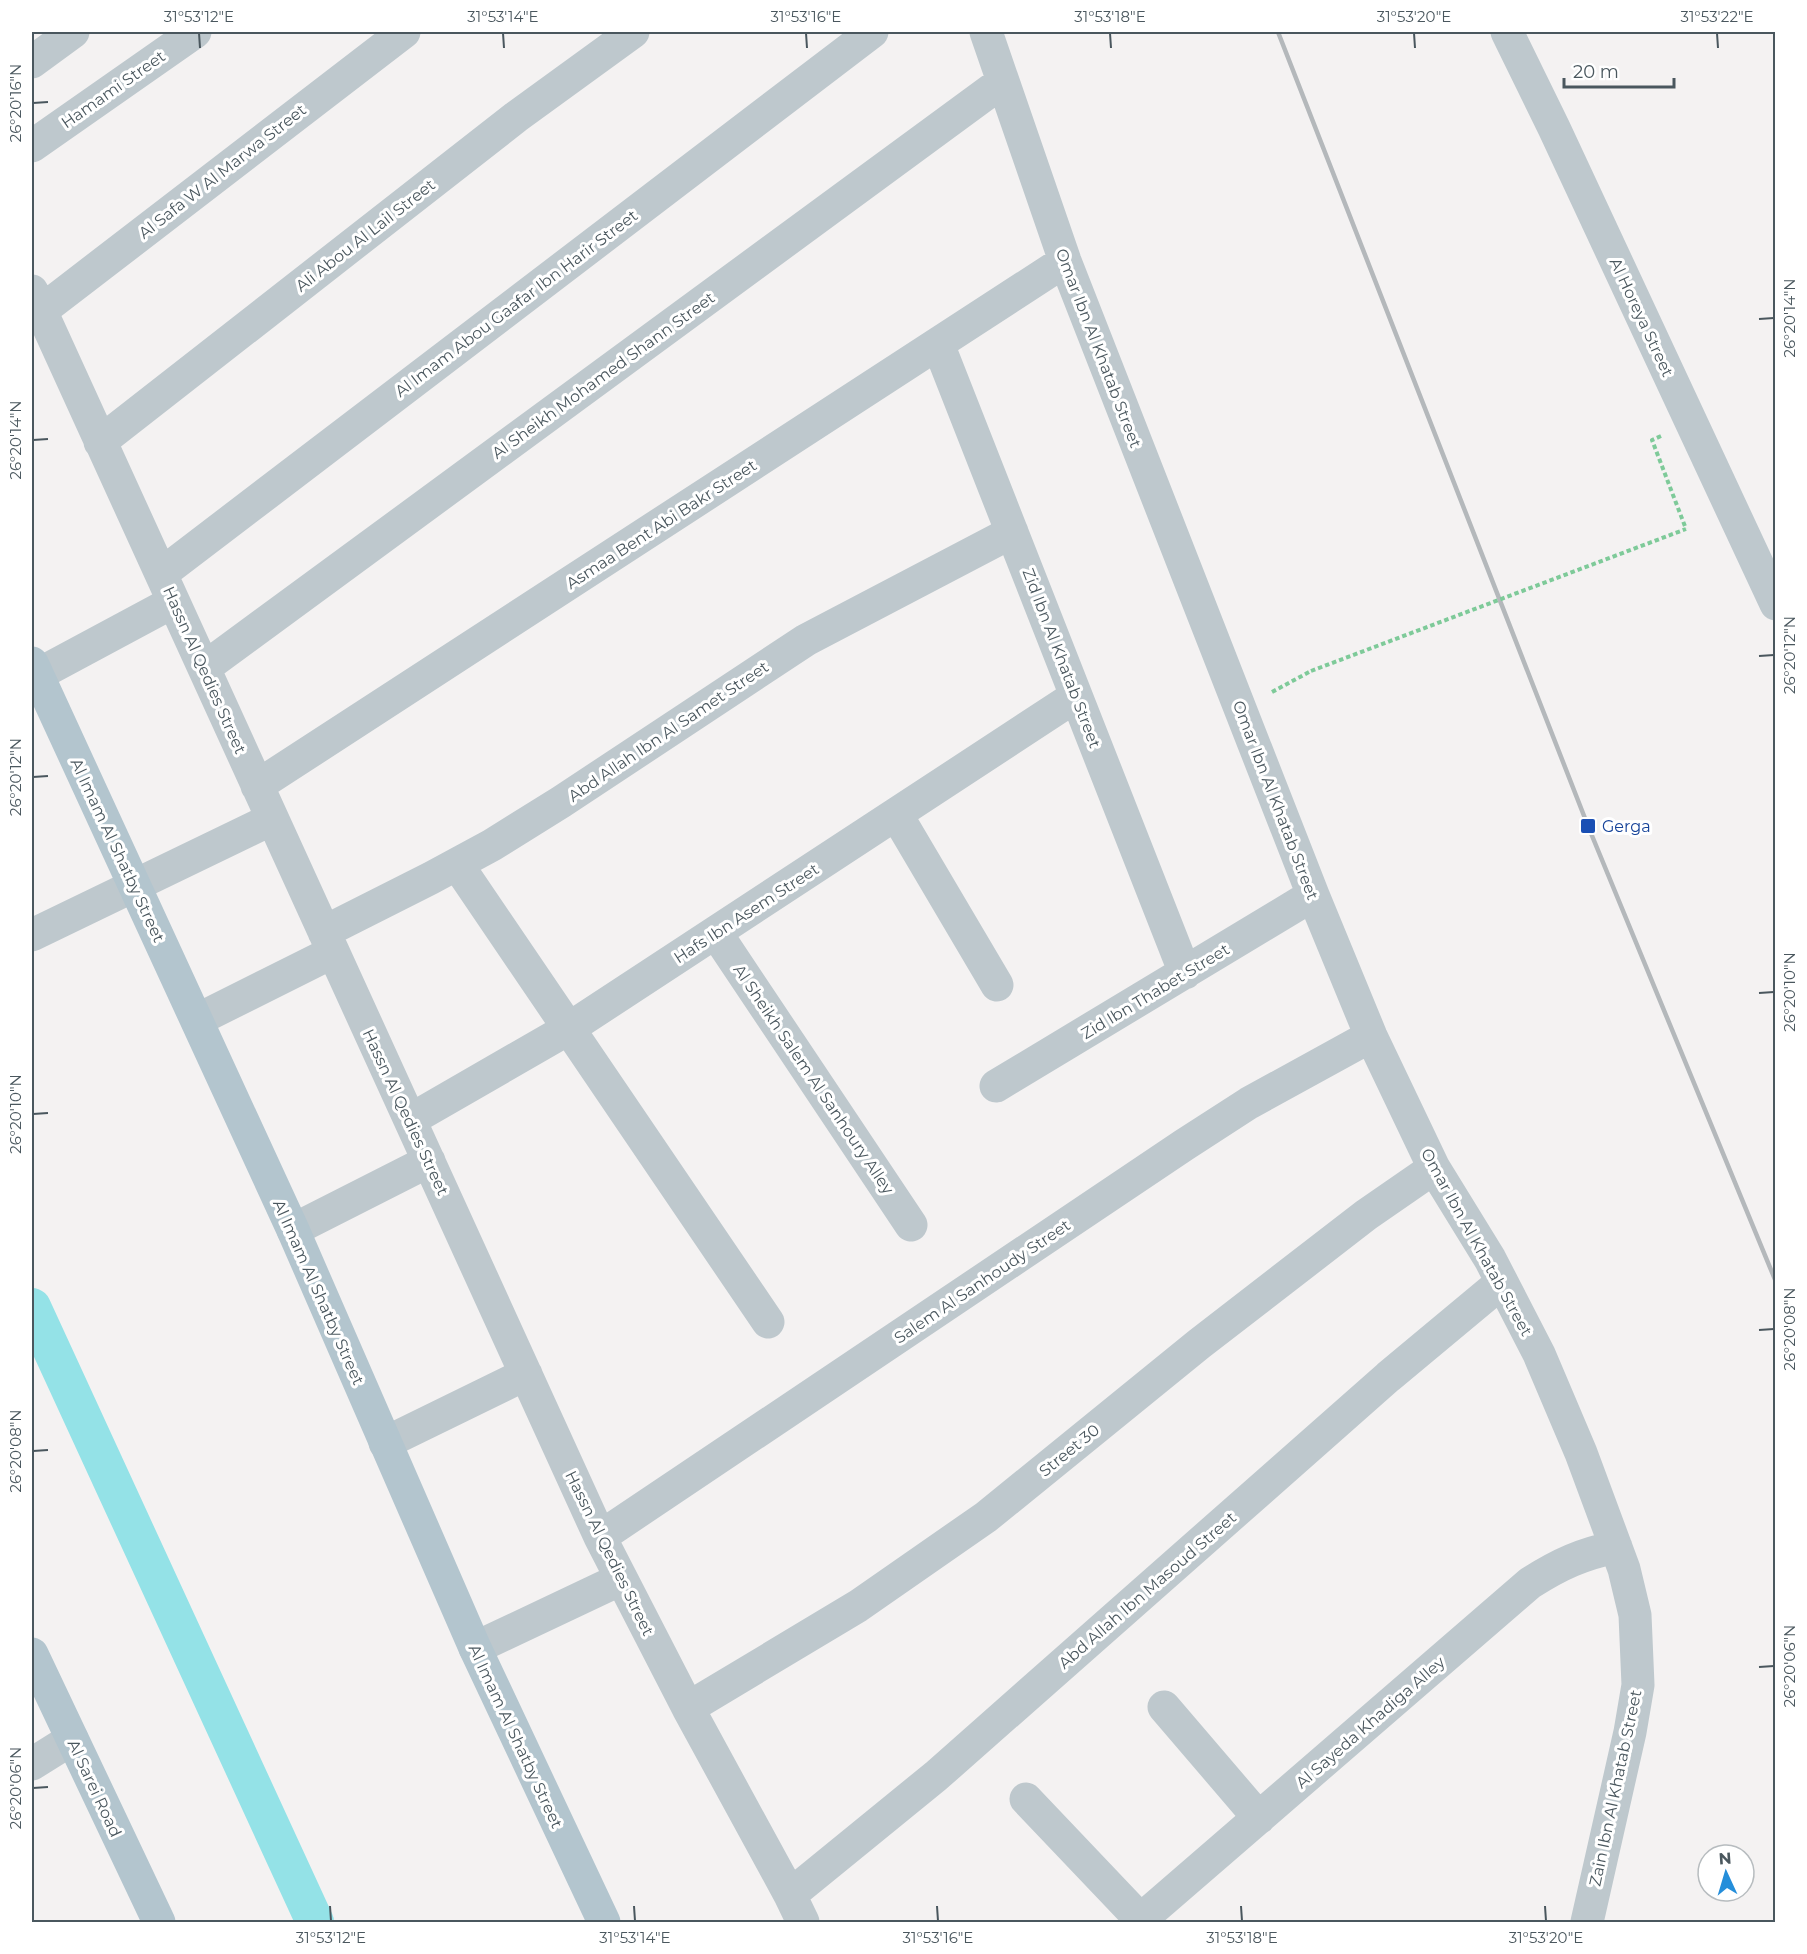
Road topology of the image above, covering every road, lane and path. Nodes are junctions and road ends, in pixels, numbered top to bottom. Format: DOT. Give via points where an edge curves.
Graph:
graph roads {
  1 [pos="73,32"];
  2 [pos="195,32"];
  3 [pos="404,32"];
  4 [pos="633,32"];
  5 [pos="872,32"];
  6 [pos="986,32"];
  7 [pos="1507,32"];
  8 [pos="32,62"];
  9 [pos="1002,82"];
  10 [pos="32,146"];
  11 [pos="1065,261"];
  12 [pos="35,301"];
  13 [pos="938,344"];
  14 [pos="1652,440"];
  15 [pos="100,442"];
  16 [pos="1012,532"];
  17 [pos="167,588"];
  18 [pos="1776,604"];
  19 [pos="204,668"];
  20 [pos="34,669"];
  21 [pos="1271,692"];
  22 [pos="1076,696"];
  23 [pos="257,786"];
  24 [pos="896,814"];
  25 [pos="272,819"];
  26 [pos="457,864"];
  27 [pos="135,885"];
  28 [pos="1313,895"];
  29 [pos="716,933"];
  30 [pos="32,934"];
  31 [pos="328,942"];
  32 [pos="1185,973"];
  33 [pos="997,985"];
  34 [pos="197,1020"];
  35 [pos="568,1029"];
  36 [pos="1371,1036"];
  37 [pos="996,1086"];
  38 [pos="410,1120"];
  39 [pos="429,1161"];
  40 [pos="1434,1168"];
  41 [pos="911,1225"];
  42 [pos="293,1230"];
  43 [pos="1502,1282"];
  44 [pos="768,1322"];
  45 [pos="526,1374"];
  46 [pos="385,1443"];
  47 [pos="600,1537"];
  48 [pos="1616,1547"];
  49 [pos="621,1579"];
  50 [pos="474,1648"];
  51 [pos="32,1654"];
  52 [pos="1164,1707"];
  53 [pos="687,1708"];
  54 [pos="72,1739"];
  55 [pos="32,1764"];
  56 [pos="1026,1799"];
  57 [pos="1259,1818"];
  58 [pos="797,1909"];
  59 [pos="1140,1921"];
  60 [pos="159,1923"];
  61 [pos="604,1923"];
  62 [pos="1587,1923"];
  1 -- 8 [label="street"];
  2 -- 10 [label="street, Hamami Street"];
  3 -- 12 [label="street, Al Safa W Al Marwa Street"];
  4 -- 15 [label="street, Ali Abou Al Lail Street" via="516,117"];
  5 -- 17 [label="street, Al Imam Abou Gaafar Ibn Harir Street"];
  6 -- 9 [label="street, Omar Ibn Al Khatab Street"];
  7 -- 18 [label="street, Al Horeya Street"];
  9 -- 11 [label="street, Omar Ibn Al Khatab Street"];
  9 -- 19 [label="street, Al Sheikh Mohamed Shann Street"];
  11 -- 13 [label="street, Asmaa Bent Abi Bakr Street"];
  11 -- 28 [label="street, Omar Ibn Al Khatab Street"];
  12 -- 15 [label="street, Hassn Al Qedies Street"];
  13 -- 16 [label="street, Zid Ibn Al Khatab Street"];
  13 -- 23 [label="street, Asmaa Bent Abi Bakr Street"];
  14 -- 21 [label="path, bridge" via="1686,529 1311,671"];
  15 -- 17 [label="street, Hassn Al Qedies Street"];
  16 -- 22 [label="street, Zid Ibn Al Khatab Street"];
  16 -- 26 [label="street, Abd Allah Ibn Al Samet Street" via="806,640 561,802"];
  17 -- 19 [label="street, Hassn Al Qedies Street"];
  17 -- 20 [label="street, Al Imam Abou Gaafar Ibn Harir Street"];
  19 -- 23 [label="street, Hassn Al Qedies Street"];
  20 -- 27 [label="main road, Al Imam Al Shatby Street"];
  22 -- 24 [label="street, Hafs Ibn Asem Street"];
  22 -- 32 [label="street, Zid Ibn Al Khatab Street"];
  23 -- 25 [label="street, Hassn Al Qedies Street"];
  24 -- 29 [label="street, Hafs Ibn Asem Street"];
  24 -- 33 [label="street"];
  25 -- 27 [label="street"];
  25 -- 31 [label="street, Hassn Al Qedies Street"];
  26 -- 31 [label="street, Abd Allah Ibn Al Samet Street"];
  26 -- 35 [label="street"];
  27 -- 30 [label="street"];
  27 -- 34 [label="main road, Al Imam Al Shatby Street"];
  28 -- 32 [label="street, Zid Ibn Thabet Street"];
  28 -- 36 [label="street, Omar Ibn Al Khatab Street"];
  29 -- 35 [label="street, Hafs Ibn Asem Street"];
  29 -- 41 [label="street, Al Sheikh Salem Al Sanhoury Alley"];
  31 -- 34 [label="street, Abd Allah Ibn Al Samet Street"];
  31 -- 38 [label="street, Hassn Al Qedies Street"];
  32 -- 37 [label="street, Zid Ibn Thabet Street"];
  34 -- 42 [label="main road, Al Imam Al Shatby Street"];
  35 -- 38 [label="street, Hafs Ibn Asem Street"];
  35 -- 44 [label="street"];
  36 -- 40 [label="street, Omar Ibn Al Khatab Street"];
  36 -- 47 [label="street, Salem Al Sanhoudy Street" via="1249,1103 1184,1145"];
  38 -- 39 [label="street, Hassn Al Qedies Street"];
  39 -- 42 [label="street"];
  39 -- 45 [label="street, Hassn Al Qedies Street"];
  40 -- 43 [label="street, Omar Ibn Al Khatab Street"];
  40 -- 53 [label="street, Street 30" via="1366,1215 1199,1344 986,1517 858,1606"];
  42 -- 46 [label="main road, Al Imam Al Shatby Street"];
  43 -- 48 [label="street, Omar Ibn Al Khatab Street" via="1544,1365"];
  43 -- 58 [label="street, Abd Allah Ibn Masoud Street" via="1388,1377 936,1776"];
  45 -- 46 [label="street"];
  45 -- 47 [label="street, Hassn Al Qedies Street"];
  46 -- 50 [label="main road, Al Imam Al Shatby Street"];
  47 -- 49 [label="street, Hassn Al Qedies Street"];
  48 -- 57 [label="street, Al Sayeda Khadiga Alley" via="1556,1566 1530,1583"];
  48 -- 62 [label="street, Zain Ibn Al Khatab Street" via="1635,1615 1638,1685"];
  49 -- 50 [label="street"];
  49 -- 53 [label="street, Hassn Al Qedies Street"];
  50 -- 61 [label="main road, Al Imam Al Shatby Street"];
  51 -- 54 [label="main road, Al Sarei Road"];
  52 -- 57 [label="street"];
  53 -- 58 [label="street, Hassn Al Qedies Street"];
  54 -- 55 [label="street"];
  54 -- 60 [label="main road, Al Sarei Road"];
  56 -- 59 [label="street"];
  57 -- 59 [label="street, Al Sayeda Khadiga Alley"];
}
